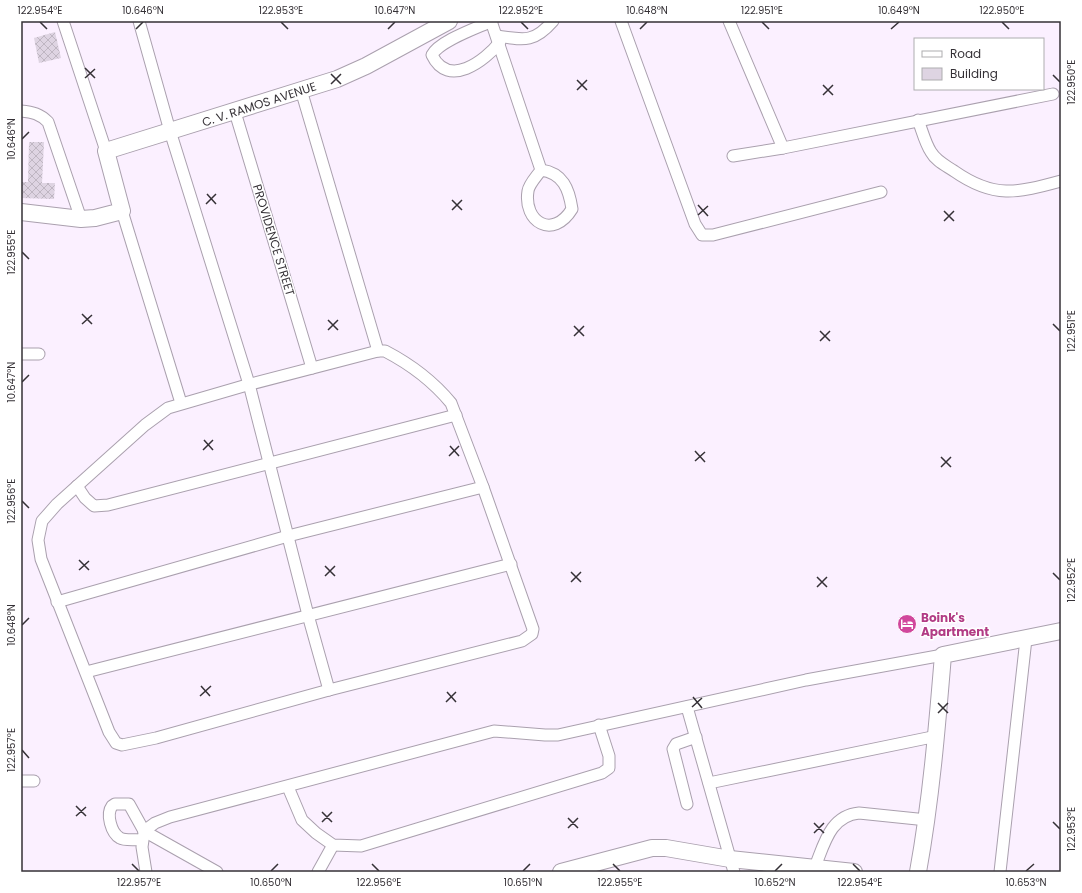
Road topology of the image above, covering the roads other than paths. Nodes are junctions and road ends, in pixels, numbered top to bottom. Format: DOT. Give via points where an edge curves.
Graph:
graph roads {
  1 [pos="63,21"];
  2 [pos="139,21"];
  3 [pos="492,21"];
  4 [pos="553,21"];
  5 [pos="621,21"];
  6 [pos="729,21"];
  7 [pos="443,22"];
  8 [pos="498,39"];
  9 [pos="300,90"];
  10 [pos="1053,94"];
  11 [pos="21,111"];
  12 [pos="235,112"];
  13 [pos="918,120"];
  14 [pos="170,131"];
  15 [pos="783,148"];
  16 [pos="106,151"];
  17 [pos="734,156"];
  18 [pos="541,170"];
  19 [pos="1061,181"];
  20 [pos="881,192"];
  21 [pos="122,211"];
  22 [pos="21,212"];
  23 [pos="81,219"];
  24 [pos="378,351"];
  25 [pos="21,354"];
  26 [pos="39,354"];
  27 [pos="312,368"];
  28 [pos="249,384"];
  29 [pos="181,403"];
  30 [pos="456,414"];
  31 [pos="270,462"];
  32 [pos="77,486"];
  33 [pos="483,487"];
  34 [pos="288,536"];
  35 [pos="511,564"];
  36 [pos="57,602"];
  37 [pos="308,615"];
  38 [pos="1061,631"];
  39 [pos="1026,639"];
  40 [pos="943,655"];
  41 [pos="86,672"];
  42 [pos="329,690"];
  43 [pos="687,707"];
  44 [pos="599,725"];
  45 [pos="937,736"];
  46 [pos="696,737"];
  47 [pos="21,781"];
  48 [pos="34,781"];
  49 [pos="709,783"];
  50 [pos="288,787"];
  51 [pos="687,804"];
  52 [pos="927,820"];
  53 [pos="143,835"];
  54 [pos="333,845"];
  55 [pos="732,865"];
  56 [pos="814,869"];
  57 [pos="146,872"];
  58 [pos="217,872"];
  59 [pos="318,872"];
  60 [pos="562,872"];
  61 [pos="854,872"];
  62 [pos="918,872"];
  63 [pos="1000,872"];
  1 -- 16 [label="street"];
  2 -- 14 [label="street"];
  3 -- 8 [label="street"];
  3 -- 8 [label="street" via="445,43 432,55 435,62 441,66 457,71 465,70 484,59"];
  4 -- 8 [label="street" via="533,38"];
  5 -- 20 [label="street" via="695,224 702,235 713,236"];
  6 -- 15 [label="street"];
  7 -- 9 [label="street, C. V. RAMOS AVENUE" via="352,73"];
  8 -- 18 [label="street"];
  9 -- 12 [label="street, C. V. RAMOS AVENUE"];
  9 -- 24 [label="street"];
  10 -- 13 [label="street"];
  11 -- 23 [label="street" via="34,112 48,122"];
  12 -- 14 [label="street, C. V. RAMOS AVENUE"];
  12 -- 27 [label="street, PROVIDENCE STREET"];
  13 -- 15 [label="street"];
  13 -- 19 [label="street" via="930,151 936,159 969,182 983,187 1013,191"];
  14 -- 16 [label="street, C. V. RAMOS AVENUE"];
  14 -- 28 [label="street"];
  15 -- 17 [label="street"];
  16 -- 21 [label="street"];
  18 -- 18 [label="street" via="528,190 533,216 548,226 557,224 568,216 572,209 564,182 558,176"];
  21 -- 23 [label="street"];
  21 -- 29 [label="street"];
  22 -- 23 [label="street"];
  24 -- 27 [label="street"];
  24 -- 30 [label="street" via="385,351 422,374 451,403"];
  25 -- 26 [label="street"];
  27 -- 28 [label="street"];
  28 -- 29 [label="street"];
  28 -- 31 [label="street"];
  29 -- 32 [label="street" via="156,416"];
  30 -- 31 [label="street"];
  30 -- 33 [label="street"];
  31 -- 32 [label="street" via="108,505 94,506"];
  31 -- 34 [label="street"];
  32 -- 36 [label="street" via="42,521 39,531 40,558"];
  33 -- 34 [label="street"];
  33 -- 35 [label="street"];
  34 -- 36 [label="street"];
  34 -- 37 [label="street"];
  35 -- 37 [label="street"];
  35 -- 42 [label="street" via="533,629 528,638"];
  36 -- 41 [label="street"];
  37 -- 41 [label="street"];
  37 -- 42 [label="street"];
  38 -- 39 [label="street"];
  39 -- 40 [label="street"];
  39 -- 63 [label="street"];
  40 -- 43 [label="street" via="806,680"];
  40 -- 45 [label="street"];
  41 -- 42 [label="street" via="112,739 122,745"];
  43 -- 44 [label="street"];
  43 -- 46 [label="street"];
  44 -- 50 [label="street" via="552,735 494,731"];
  44 -- 54 [label="street" via="610,762 602,773 362,846"];
  45 -- 49 [label="street"];
  45 -- 52 [label="street"];
  46 -- 49 [label="street"];
  46 -- 51 [label="street" via="676,744 673,749"];
  47 -- 48 [label="street"];
  49 -- 55 [label="street"];
  50 -- 53 [label="street" via="170,817 155,823"];
  50 -- 54 [label="street" via="302,820"];
  52 -- 56 [label="street" via="851,813 831,828"];
  52 -- 62 [label="street"];
  53 -- 57 [label="street"];
  53 -- 58 [label="street"];
  54 -- 59 [label="street"];
  55 -- 56 [label="street"];
  55 -- 60 [label="street" via="666,848 652,848"];
  56 -- 61 [label="street"];
}
